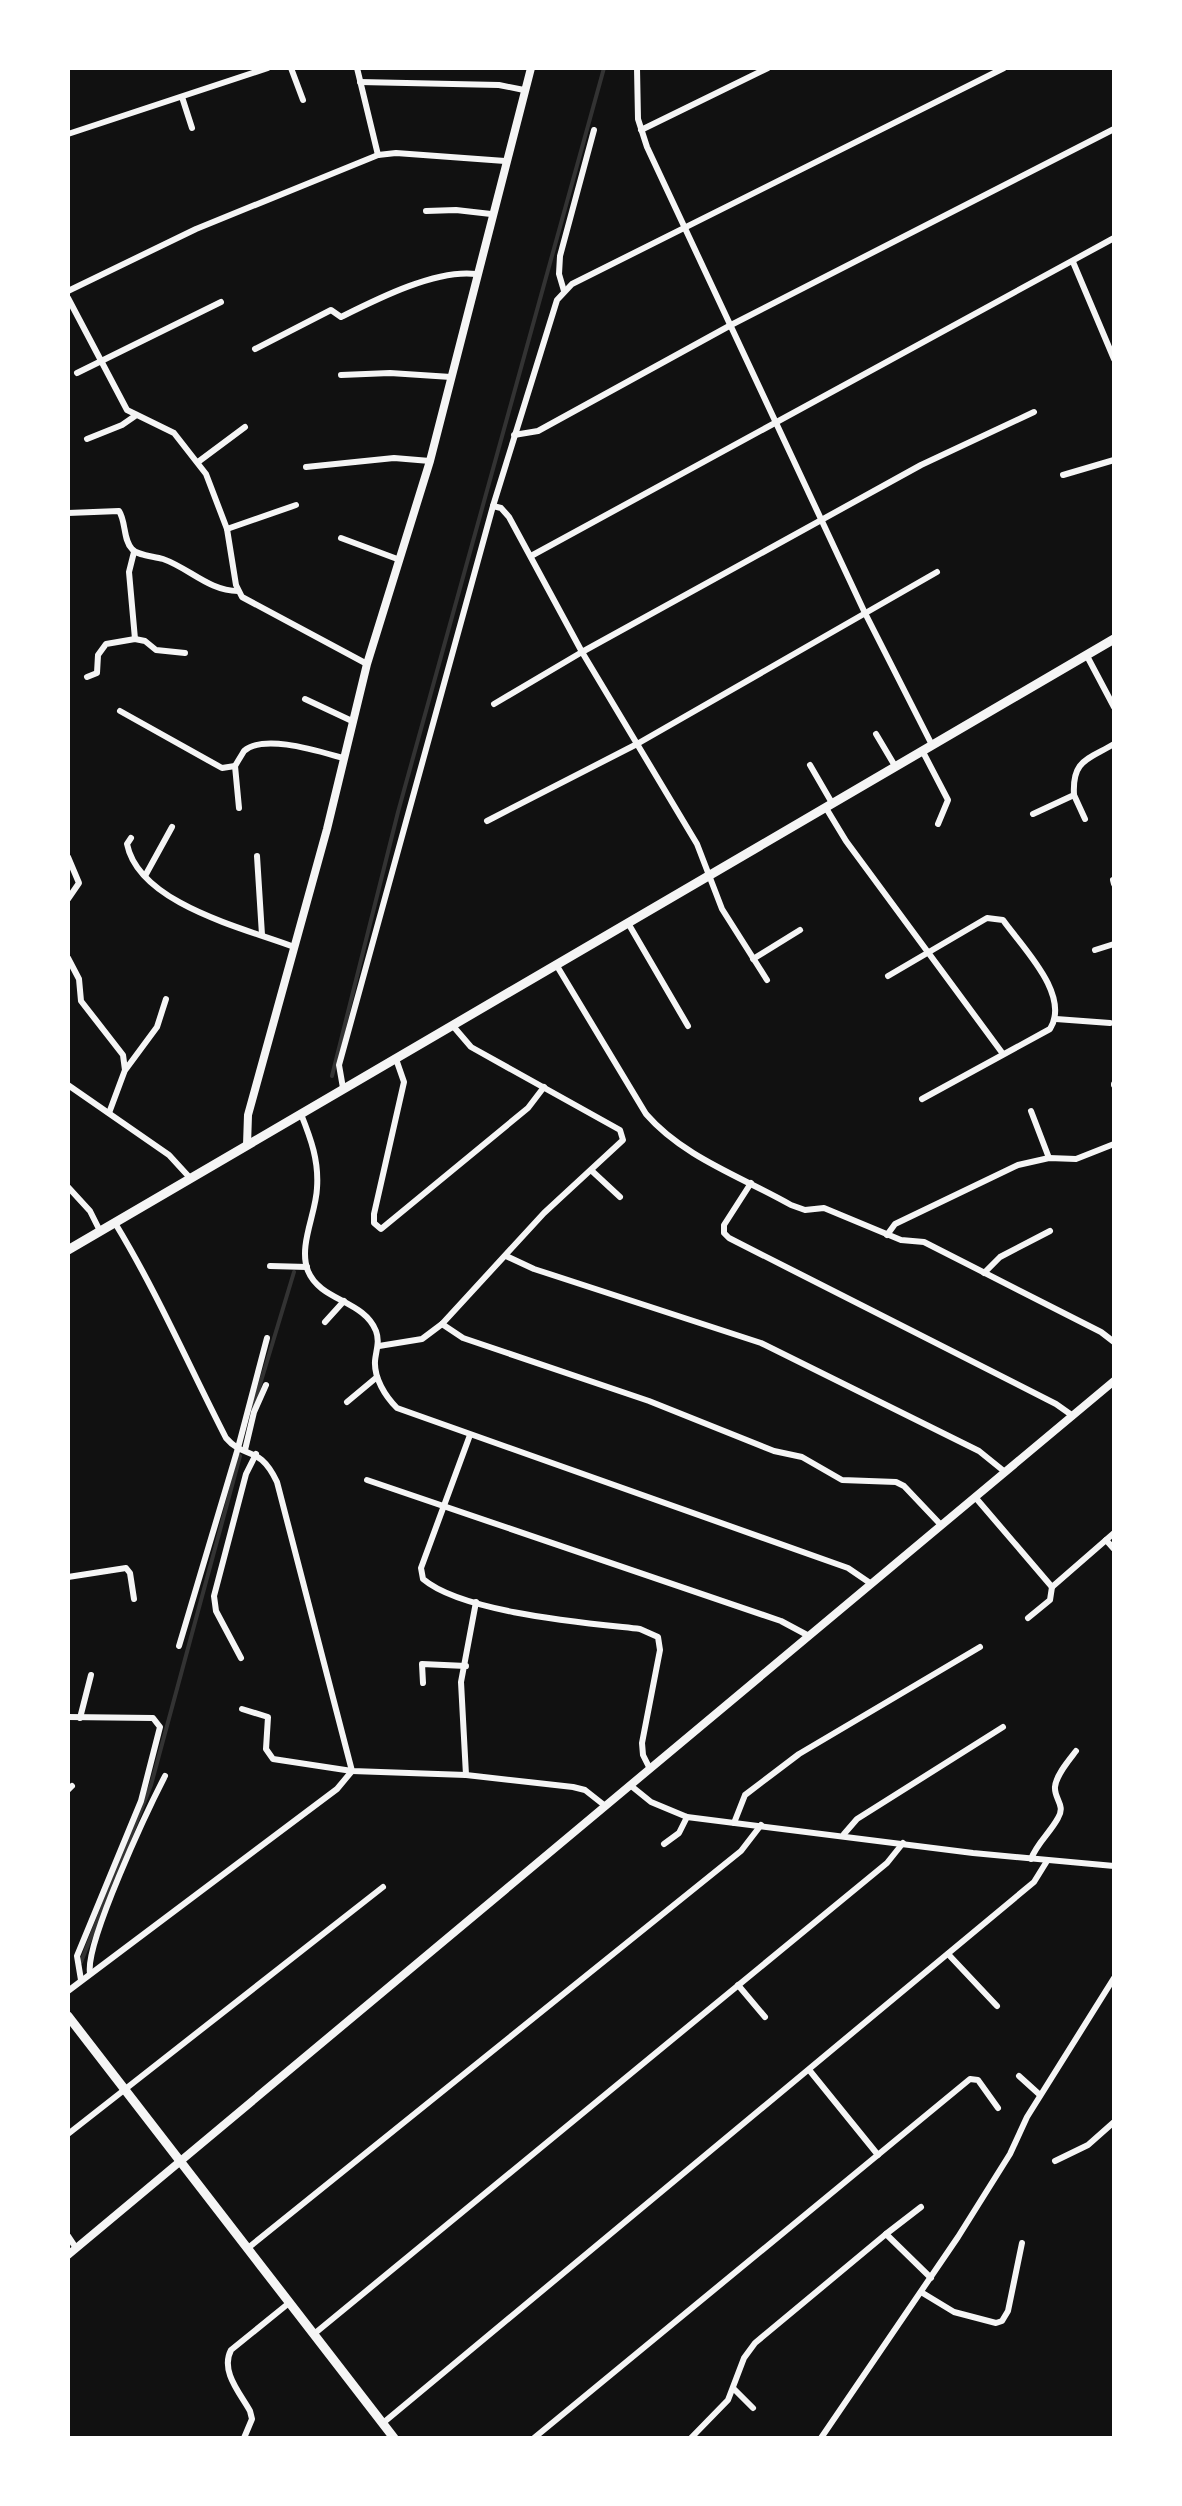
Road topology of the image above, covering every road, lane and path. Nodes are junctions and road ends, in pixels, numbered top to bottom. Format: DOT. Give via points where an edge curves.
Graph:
graph roads {
  1 [pos="268,68"];
  2 [pos="291,68"];
  3 [pos="357,68"];
  4 [pos="531,68"];
  5 [pos="637,68"];
  6 [pos="768,68"];
  7 [pos="1004,68"];
  8 [pos="360,82"];
  9 [pos="524,90"];
  10 [pos="182,97"];
  11 [pos="302,100"];
  12 [pos="192,128"];
  13 [pos="1114,128"];
  14 [pos="594,130"];
  15 [pos="641,130"];
  16 [pos="68,134"];
  17 [pos="378,156"];
  18 [pos="505,161"];
  19 [pos="426,211"];
  20 [pos="491,214"];
  21 [pos="686,229"];
  22 [pos="1114,238"];
  23 [pos="1072,262"];
  24 [pos="476,274"];
  25 [pos="564,291"];
  26 [pos="68,295"];
  27 [pos="221,302"];
  28 [pos="732,325"];
  29 [pos="1114,325"];
  30 [pos="1101,329"];
  31 [pos="255,349"];
  32 [pos="1114,359"];
  33 [pos="100,361"];
  34 [pos="77,373"];
  35 [pos="341,375"];
  36 [pos="452,378"];
  37 [pos="1034,412"];
  38 [pos="135,416"];
  39 [pos="777,422"];
  40 [pos="245,427"];
  41 [pos="514,435"];
  42 [pos="87,439"];
  43 [pos="430,460"];
  44 [pos="1114,460"];
  45 [pos="198,462"];
  46 [pos="306,468"];
  47 [pos="1064,475"];
  48 [pos="296,505"];
  49 [pos="493,506"];
  50 [pos="68,514"];
  51 [pos="822,519"];
  52 [pos="227,529"];
  53 [pos="341,538"];
  54 [pos="134,552"];
  55 [pos="531,556"];
  56 [pos="400,560"];
  57 [pos="937,572"];
  58 [pos="238,591"];
  59 [pos="864,611"];
  60 [pos="136,639"];
  61 [pos="1114,639"];
  62 [pos="582,652"];
  63 [pos="186,653"];
  64 [pos="1087,656"];
  65 [pos="367,664"];
  66 [pos="87,677"];
  67 [pos="305,699"];
  68 [pos="494,704"];
  69 [pos="1114,706"];
  70 [pos="120,711"];
  71 [pos="352,721"];
  72 [pos="876,734"];
  73 [pos="638,744"];
  74 [pos="1114,744"];
  75 [pos="933,746"];
  76 [pos="923,752"];
  77 [pos="343,758"];
  78 [pos="810,765"];
  79 [pos="235,766"];
  80 [pos="896,768"];
  81 [pos="1074,796"];
  82 [pos="829,806"];
  83 [pos="239,808"];
  84 [pos="1033,814"];
  85 [pos="1085,818"];
  86 [pos="487,820"];
  87 [pos="938,824"];
  88 [pos="172,827"];
  89 [pos="131,838"];
  90 [pos="257,856"];
  91 [pos="68,857"];
  92 [pos="145,876"];
  93 [pos="708,876"];
  94 [pos="68,898"];
  95 [pos="628,924"];
  96 [pos="800,930"];
  97 [pos="262,935"];
  98 [pos="1114,944"];
  99 [pos="294,947"];
  100 [pos="1095,950"];
  101 [pos="928,953"];
  102 [pos="68,958"];
  103 [pos="754,959"];
  104 [pos="557,966"];
  105 [pos="888,976"];
  106 [pos="767,980"];
  107 [pos="166,999"];
  108 [pos="1056,1019"];
  109 [pos="1110,1023"];
  110 [pos="452,1026"];
  111 [pos="688,1026"];
  112 [pos="1004,1054"];
  113 [pos="396,1059"];
  114 [pos="125,1070"];
  115 [pos="68,1085"];
  116 [pos="544,1087"];
  117 [pos="344,1090"];
  118 [pos="922,1099"];
  119 [pos="1031,1110"];
  120 [pos="109,1113"];
  121 [pos="301,1114"];
  122 [pos="1114,1144"];
  123 [pos="247,1145"];
  124 [pos="1049,1158"];
  125 [pos="592,1170"];
  126 [pos="190,1180"];
  127 [pos="751,1182"];
  128 [pos="68,1187"];
  129 [pos="620,1198"];
  130 [pos="115,1223"];
  131 [pos="1050,1231"];
  132 [pos="100,1232"];
  133 [pos="887,1235"];
  134 [pos="68,1250"];
  135 [pos="506,1256"];
  136 [pos="270,1266"];
  137 [pos="306,1266"];
  138 [pos="984,1273"];
  139 [pos="344,1301"];
  140 [pos="325,1322"];
  141 [pos="442,1324"];
  142 [pos="267,1338"];
  143 [pos="1114,1342"];
  144 [pos="378,1346"];
  145 [pos="377,1377"];
  146 [pos="1114,1381"];
  147 [pos="266,1385"];
  148 [pos="347,1402"];
  149 [pos="1073,1416"];
  150 [pos="470,1435"];
  151 [pos="242,1449"];
  152 [pos="256,1454"];
  153 [pos="1005,1472"];
  154 [pos="367,1480"];
  155 [pos="975,1497"];
  156 [pos="444,1507"];
  157 [pos="941,1525"];
  158 [pos="1114,1533"];
  159 [pos="1106,1540"];
  160 [pos="1114,1549"];
  161 [pos="68,1577"];
  162 [pos="870,1583"];
  163 [pos="1052,1587"];
  164 [pos="134,1600"];
  165 [pos="476,1602"];
  166 [pos="1028,1618"];
  167 [pos="809,1636"];
  168 [pos="179,1646"];
  169 [pos="980,1647"];
  170 [pos="241,1658"];
  171 [pos="466,1666"];
  172 [pos="91,1675"];
  173 [pos="423,1683"];
  174 [pos="242,1710"];
  175 [pos="68,1716"];
  176 [pos="80,1718"];
  177 [pos="1003,1727"];
  178 [pos="1076,1750"];
  179 [pos="650,1769"];
  180 [pos="352,1771"];
  181 [pos="466,1775"];
  182 [pos="165,1776"];
  183 [pos="630,1785"];
  184 [pos="604,1806"];
  185 [pos="687,1817"];
  186 [pos="734,1823"];
  187 [pos="761,1824"];
  188 [pos="844,1834"];
  189 [pos="903,1843"];
  190 [pos="664,1844"];
  191 [pos="1031,1859"];
  192 [pos="1047,1861"];
  193 [pos="1114,1866"];
  194 [pos="382,1887"];
  195 [pos="948,1954"];
  196 [pos="90,1973"];
  197 [pos="1114,1978"];
  198 [pos="81,1980"];
  199 [pos="738,1985"];
  200 [pos="68,1992"];
  201 [pos="997,2006"];
  202 [pos="68,2016"];
  203 [pos="765,2016"];
  204 [pos="810,2071"];
  205 [pos="1019,2076"];
  206 [pos="124,2090"];
  207 [pos="1040,2096"];
  208 [pos="998,2108"];
  209 [pos="1114,2122"];
  210 [pos="68,2134"];
  211 [pos="878,2155"];
  212 [pos="180,2161"];
  213 [pos="1055,2161"];
  214 [pos="921,2207"];
  215 [pos="886,2234"];
  216 [pos="68,2236"];
  217 [pos="1022,2242"];
  218 [pos="76,2248"];
  219 [pos="248,2248"];
  220 [pos="68,2254"];
  221 [pos="931,2278"];
  222 [pos="921,2292"];
  223 [pos="289,2302"];
  224 [pos="313,2335"];
  225 [pos="734,2389"];
  226 [pos="753,2408"];
  227 [pos="383,2423"];
  228 [pos="244,2438"];
  229 [pos="394,2438"];
  230 [pos="534,2438"];
  231 [pos="691,2438"];
  232 [pos="821,2438"];
  1 -- 10 [label="street"];
  2 -- 11 [label="street"];
  3 -- 8 [label="street"];
  4 -- 9 [label="street"];
  5 -- 15 [label="street"];
  6 -- 15 [label="street"];
  7 -- 21 [label="street"];
  8 -- 9 [label="street"];
  8 -- 17 [label="street"];
  9 -- 18 [label="street"];
  10 -- 12 [label="street"];
  10 -- 16 [label="street"];
  13 -- 28 [label="street"];
  14 -- 25 [label="street" via="560,256"];
  15 -- 21 [label="street"];
  17 -- 18 [label="street"];
  17 -- 26 [label="street" via="196,229"];
  18 -- 20 [label="street"];
  19 -- 20 [label="street"];
  20 -- 24 [label="street"];
  21 -- 25 [label="street"];
  21 -- 28 [label="street"];
  22 -- 23 [label="street"];
  23 -- 30 [label="street"];
  23 -- 39 [label="street"];
  24 -- 31 [label="street" via="451,274 341,317 331,310"];
  24 -- 36 [label="street"];
  25 -- 41 [label="street" via="551,313"];
  26 -- 33 [label="street"];
  27 -- 33 [label="street"];
  28 -- 39 [label="street"];
  28 -- 41 [label="street" via="538,431"];
  29 -- 30 [label="street"];
  30 -- 32 [label="street"];
  33 -- 34 [label="street"];
  33 -- 38 [label="street"];
  35 -- 36 [label="street"];
  36 -- 43 [label="street"];
  37 -- 51 [label="street"];
  38 -- 42 [label="street"];
  38 -- 45 [label="street" via="174,434"];
  39 -- 51 [label="street"];
  39 -- 55 [label="street"];
  40 -- 45 [label="street"];
  41 -- 49 [label="street"];
  43 -- 46 [label="street"];
  43 -- 56 [label="street"];
  44 -- 47 [label="street"];
  45 -- 52 [label="street"];
  48 -- 52 [label="street"];
  49 -- 55 [label="street" via="508,517"];
  49 -- 117 [label="street" via="339,1065"];
  50 -- 54 [label="street" via="119,511"];
  51 -- 59 [label="street"];
  51 -- 62 [label="street"];
  52 -- 58 [label="street"];
  53 -- 56 [label="street"];
  54 -- 58 [label="street"];
  54 -- 60 [label="street" via="129,572"];
  55 -- 62 [label="street"];
  56 -- 65 [label="street"];
  57 -- 59 [label="street"];
  58 -- 65 [label="street" via="248,603"];
  59 -- 73 [label="street"];
  59 -- 75 [label="street"];
  60 -- 63 [label="street" via="156,650"];
  60 -- 66 [label="street" via="106,644 97,673"];
  61 -- 64 [label="main road"];
  62 -- 68 [label="street"];
  62 -- 73 [label="street"];
  64 -- 69 [label="street"];
  64 -- 75 [label="main road"];
  65 -- 71 [label="street"];
  67 -- 71 [label="street"];
  70 -- 79 [label="street" via="222,768"];
  71 -- 77 [label="street"];
  72 -- 80 [label="street"];
  73 -- 86 [label="street"];
  73 -- 93 [label="street" via="697,844"];
  74 -- 81 [label="street" via="1078,765"];
  75 -- 76 [label="main road"];
  76 -- 80 [label="main road"];
  76 -- 87 [label="street" via="948,800"];
  77 -- 79 [label="street" via="296,745 256,746"];
  77 -- 99 [label="street"];
  78 -- 82 [label="street"];
  79 -- 83 [label="street"];
  80 -- 82 [label="main road"];
  81 -- 84 [label="street"];
  81 -- 85 [label="street"];
  82 -- 93 [label="main road"];
  82 -- 101 [label="street"];
  88 -- 92 [label="street"];
  89 -- 92 [label="street" via="127,850"];
  90 -- 97 [label="street"];
  91 -- 94 [label="street" via="79,883"];
  92 -- 97 [label="street" via="181,904"];
  93 -- 95 [label="main road"];
  93 -- 103 [label="street"];
  95 -- 104 [label="main road"];
  95 -- 111 [label="street"];
  96 -- 103 [label="street"];
  97 -- 99 [label="street"];
  98 -- 100 [label="street"];
  99 -- 123 [label="street" via="247,1121"];
  101 -- 105 [label="street"];
  101 -- 108 [label="street" via="988,918 1003,920 1054,992"];
  101 -- 112 [label="street"];
  102 -- 114 [label="street" via="82,1002 123,1054"];
  103 -- 106 [label="street"];
  104 -- 110 [label="main road"];
  104 -- 127 [label="street" via="658,1128"];
  107 -- 114 [label="street" via="157,1028"];
  108 -- 109 [label="street"];
  108 -- 112 [label="street"];
  110 -- 113 [label="main road"];
  110 -- 116 [label="street" via="471,1046"];
  112 -- 118 [label="street"];
  113 -- 116 [label="street" via="404,1082 374,1214 381,1229 528,1108"];
  113 -- 117 [label="main road"];
  114 -- 120 [label="street"];
  115 -- 120 [label="street"];
  116 -- 125 [label="street" via="620,1130 619,1146"];
  117 -- 121 [label="main road"];
  119 -- 124 [label="street"];
  120 -- 126 [label="street" via="169,1155"];
  121 -- 123 [label="main road"];
  121 -- 137 [label="street" via="317,1190"];
  122 -- 124 [label="street" via="1076,1159"];
  123 -- 126 [label="main road"];
  124 -- 133 [label="street" via="1018,1165 895,1224"];
  125 -- 129 [label="street"];
  125 -- 135 [label="street"];
  126 -- 130 [label="main road"];
  127 -- 133 [label="street" via="790,1205 824,1208"];
  127 -- 149 [label="street" via="724,1225 729,1238"];
  128 -- 132 [label="street"];
  130 -- 132 [label="main road"];
  130 -- 151 [label="street" via="226,1438"];
  131 -- 138 [label="street"];
  132 -- 134 [label="main road"];
  133 -- 138 [label="street" via="924,1242"];
  135 -- 141 [label="street"];
  135 -- 153 [label="street" via="761,1344 979,1451"];
  136 -- 137 [label="street"];
  137 -- 139 [label="street" via="315,1284"];
  138 -- 143 [label="street"];
  139 -- 140 [label="street"];
  139 -- 144 [label="street" via="372,1324"];
  141 -- 144 [label="street" via="422,1339"];
  141 -- 157 [label="street" via="463,1338 802,1457 842,1480 896,1482"];
  142 -- 151 [label="street"];
  144 -- 145 [label="street"];
  145 -- 148 [label="street"];
  145 -- 150 [label="street" via="396,1408"];
  146 -- 149 [label="street"];
  147 -- 151 [label="street"];
  149 -- 153 [label="street"];
  150 -- 156 [label="street"];
  150 -- 162 [label="street" via="848,1568"];
  151 -- 152 [label="street"];
  151 -- 168 [label="street"];
  152 -- 170 [label="street" via="214,1596"];
  152 -- 180 [label="street" via="271,1468 288,1515"];
  153 -- 155 [label="street"];
  154 -- 156 [label="street"];
  155 -- 157 [label="street"];
  155 -- 163 [label="street"];
  156 -- 165 [label="street" via="422,1579"];
  156 -- 167 [label="street"];
  157 -- 162 [label="street"];
  158 -- 159 [label="street"];
  159 -- 160 [label="street"];
  159 -- 163 [label="street"];
  161 -- 164 [label="street" via="126,1568"];
  162 -- 167 [label="street"];
  163 -- 166 [label="street" via="1050,1600"];
  165 -- 171 [label="street"];
  165 -- 179 [label="street" via="658,1637 642,1744"];
  167 -- 179 [label="street"];
  169 -- 186 [label="street" via="799,1754 745,1796"];
  171 -- 173 [label="street" via="422,1664"];
  171 -- 181 [label="street"];
  172 -- 176 [label="street"];
  174 -- 180 [label="street" via="268,1717 266,1749 272,1759"];
  175 -- 176 [label="street"];
  176 -- 198 [label="street" via="153,1718 160,1727 141,1801 77,1956"];
  177 -- 188 [label="street" via="857,1819"];
  178 -- 191 [label="street" via="1056,1783 1060,1816"];
  179 -- 183 [label="street"];
  180 -- 181 [label="street"];
  180 -- 196 [label="street"];
  181 -- 184 [label="street" via="573,1787"];
  182 -- 196 [label="street" via="88,1962"];
  183 -- 184 [label="street"];
  183 -- 185 [label="street"];
  184 -- 212 [label="street"];
  185 -- 186 [label="street"];
  185 -- 190 [label="street"];
  186 -- 187 [label="street"];
  187 -- 188 [label="street"];
  187 -- 219 [label="street" via="740,1852"];
  188 -- 189 [label="street"];
  189 -- 191 [label="street"];
  189 -- 199 [label="street"];
  191 -- 192 [label="street"];
  192 -- 193 [label="street"];
  192 -- 195 [label="street" via="1034,1882"];
  194 -- 206 [label="street"];
  195 -- 201 [label="street"];
  195 -- 204 [label="street"];
  196 -- 198 [label="street"];
  197 -- 207 [label="street"];
  198 -- 200 [label="street"];
  199 -- 203 [label="street"];
  199 -- 224 [label="street"];
  202 -- 206 [label="main road"];
  204 -- 211 [label="street"];
  204 -- 227 [label="street"];
  205 -- 207 [label="street"];
  206 -- 210 [label="street"];
  206 -- 212 [label="main road"];
  207 -- 221 [label="street"];
  208 -- 211 [label="street" via="978,2080 970,2079"];
  209 -- 213 [label="street"];
  211 -- 230 [label="street"];
  212 -- 218 [label="street"];
  212 -- 219 [label="main road"];
  214 -- 215 [label="street"];
  215 -- 221 [label="street"];
  215 -- 225 [label="street" via="755,2343"];
  216 -- 218 [label="street"];
  217 -- 222 [label="street" via="1002,2321 954,2312"];
  218 -- 220 [label="street"];
  219 -- 223 [label="main road"];
  221 -- 222 [label="street"];
  222 -- 232 [label="street"];
  223 -- 224 [label="main road"];
  223 -- 228 [label="street" via="227,2357 252,2418"];
  224 -- 227 [label="main road"];
  225 -- 226 [label="street"];
  225 -- 231 [label="street"];
  227 -- 229 [label="main road"];
}
